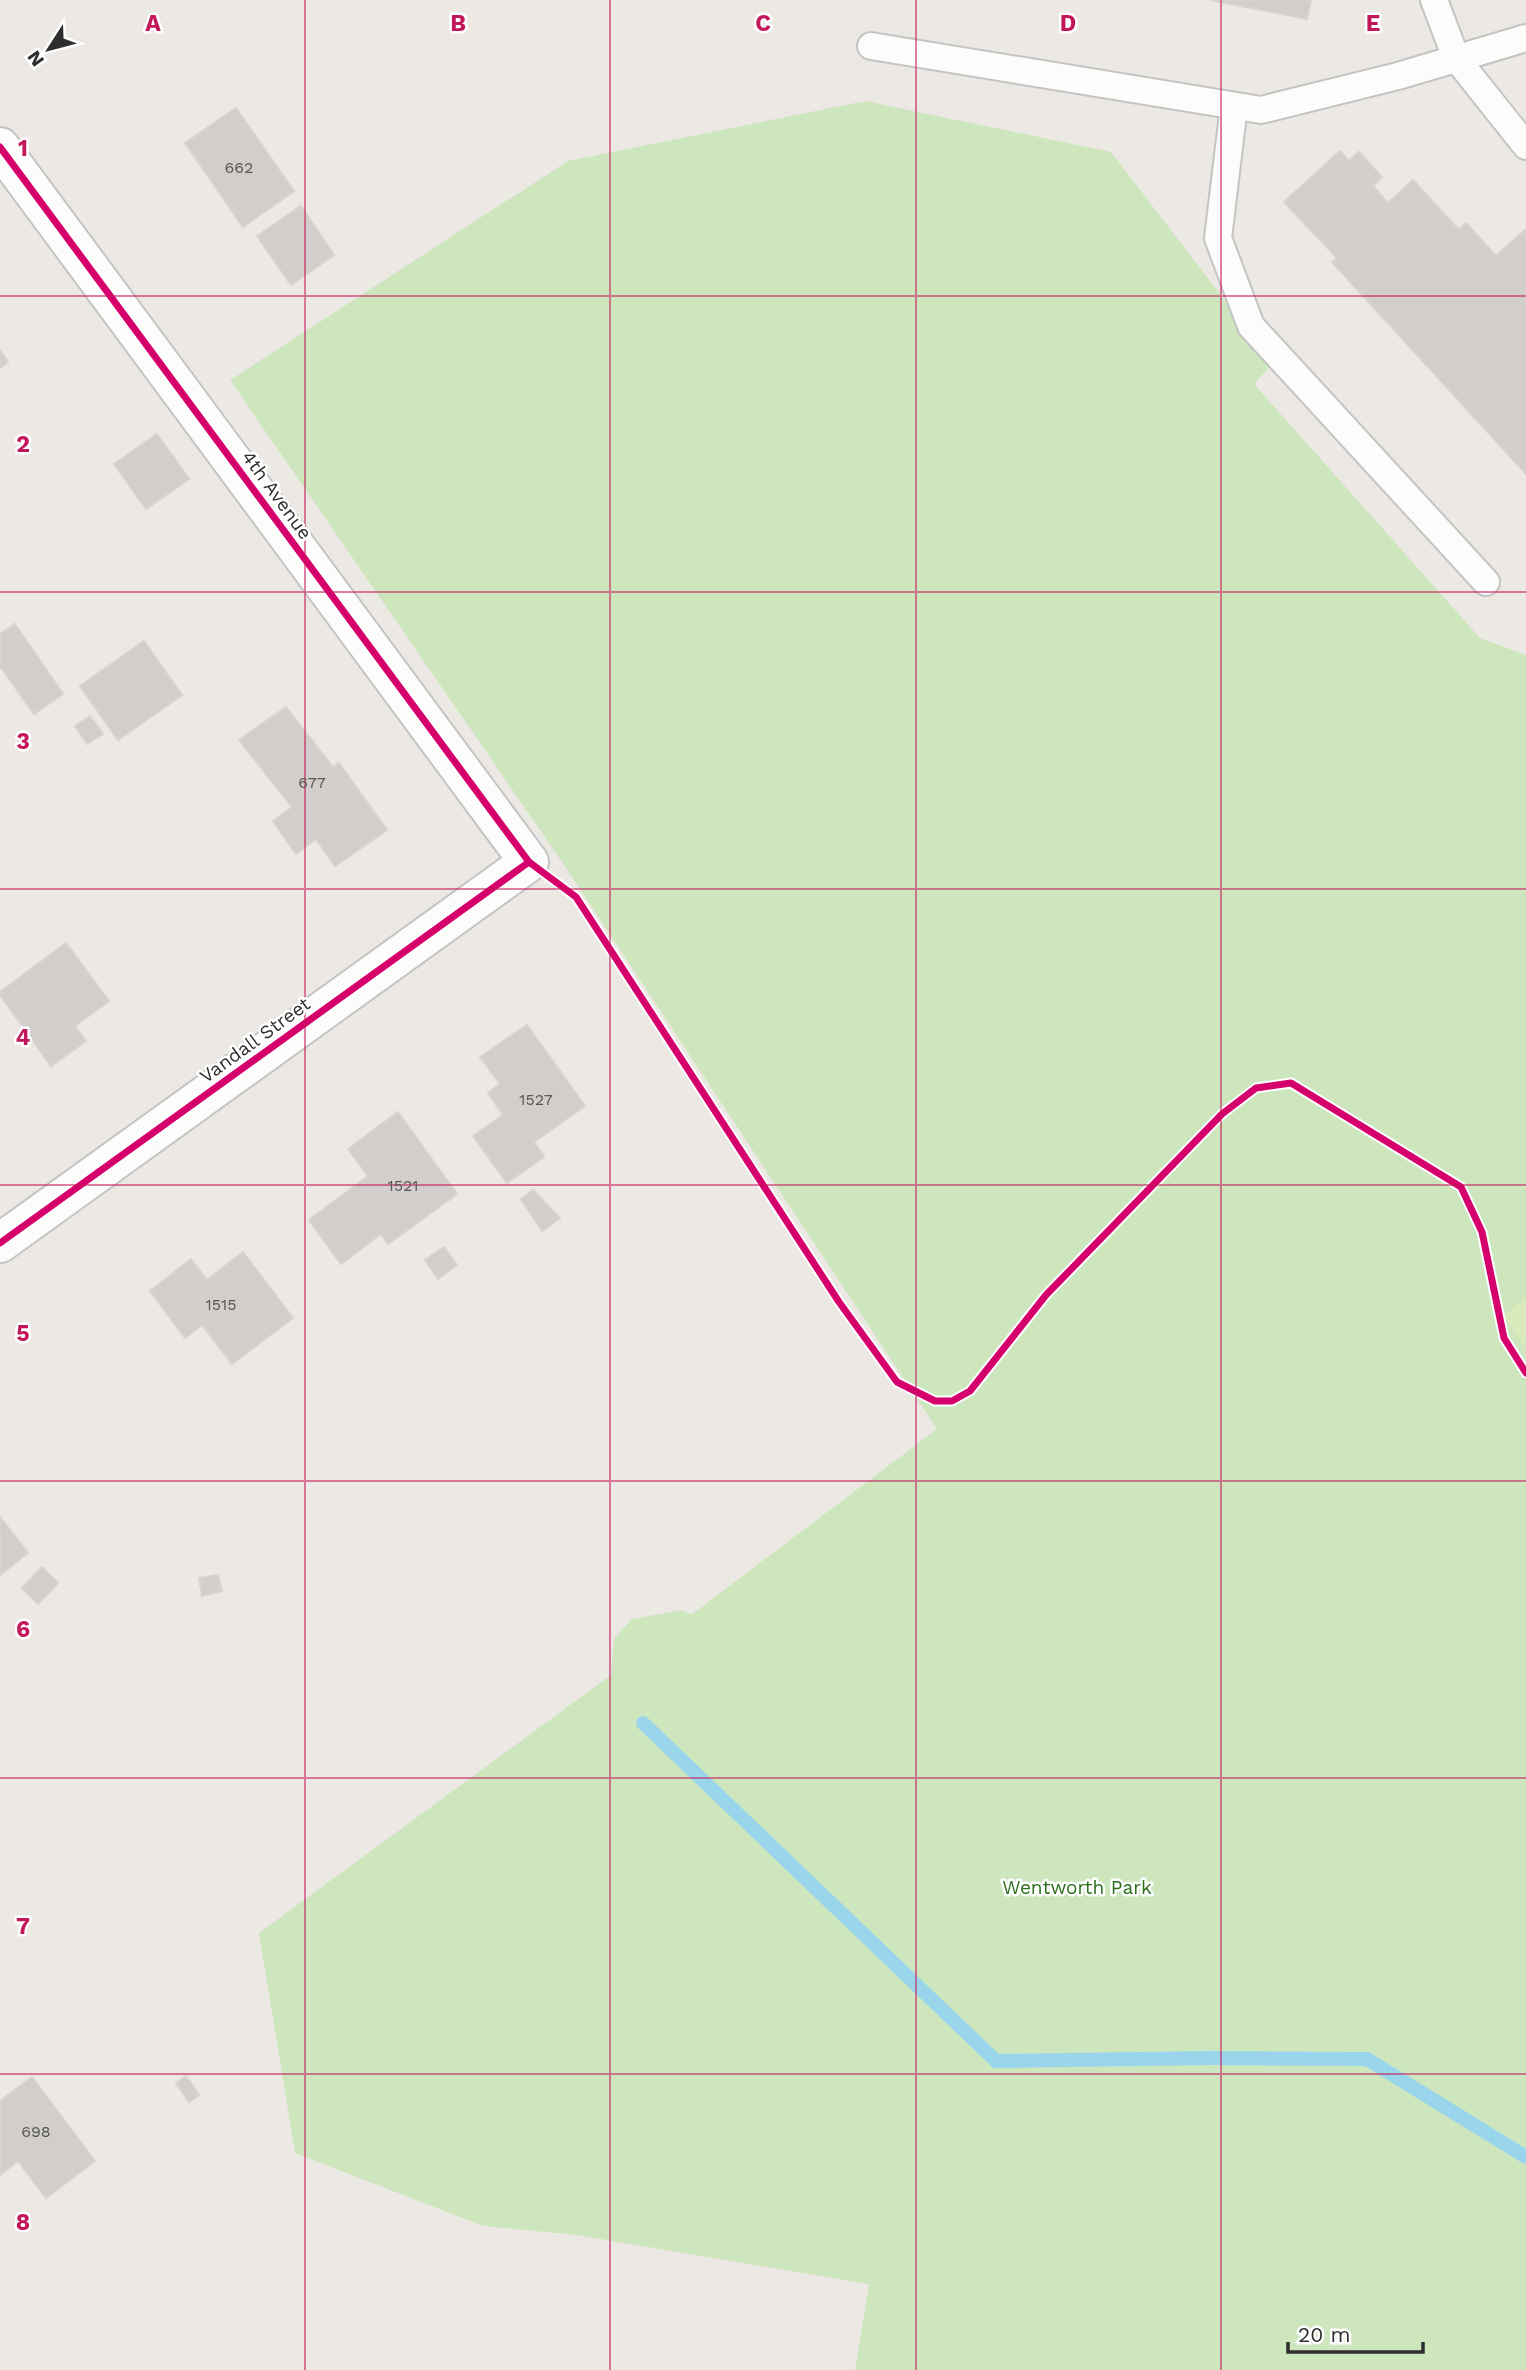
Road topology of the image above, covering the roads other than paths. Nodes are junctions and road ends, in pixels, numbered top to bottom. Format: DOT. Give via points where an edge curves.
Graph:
graph roads {
  1 [pos="1434,0"];
  2 [pos="1526,38"];
  3 [pos="870,46"];
  4 [pos="1456,58"];
  5 [pos="1234,106"];
  6 [pos="1526,146"];
  7 [pos="0,147"];
  8 [pos="1486,582"];
  9 [pos="529,862"];
  10 [pos="0,1243"];
  1 -- 4 [label="lane"];
  2 -- 4 [label="lane"];
  3 -- 5 [label="lane"];
  4 -- 5 [label="lane" via="1261,110"];
  4 -- 6 [label="lane"];
  5 -- 8 [label="lane" via="1218,238 1251,326"];
  7 -- 9 [label="street, 4th Avenue"];
  9 -- 10 [label="street, Vandall Street"];
}
